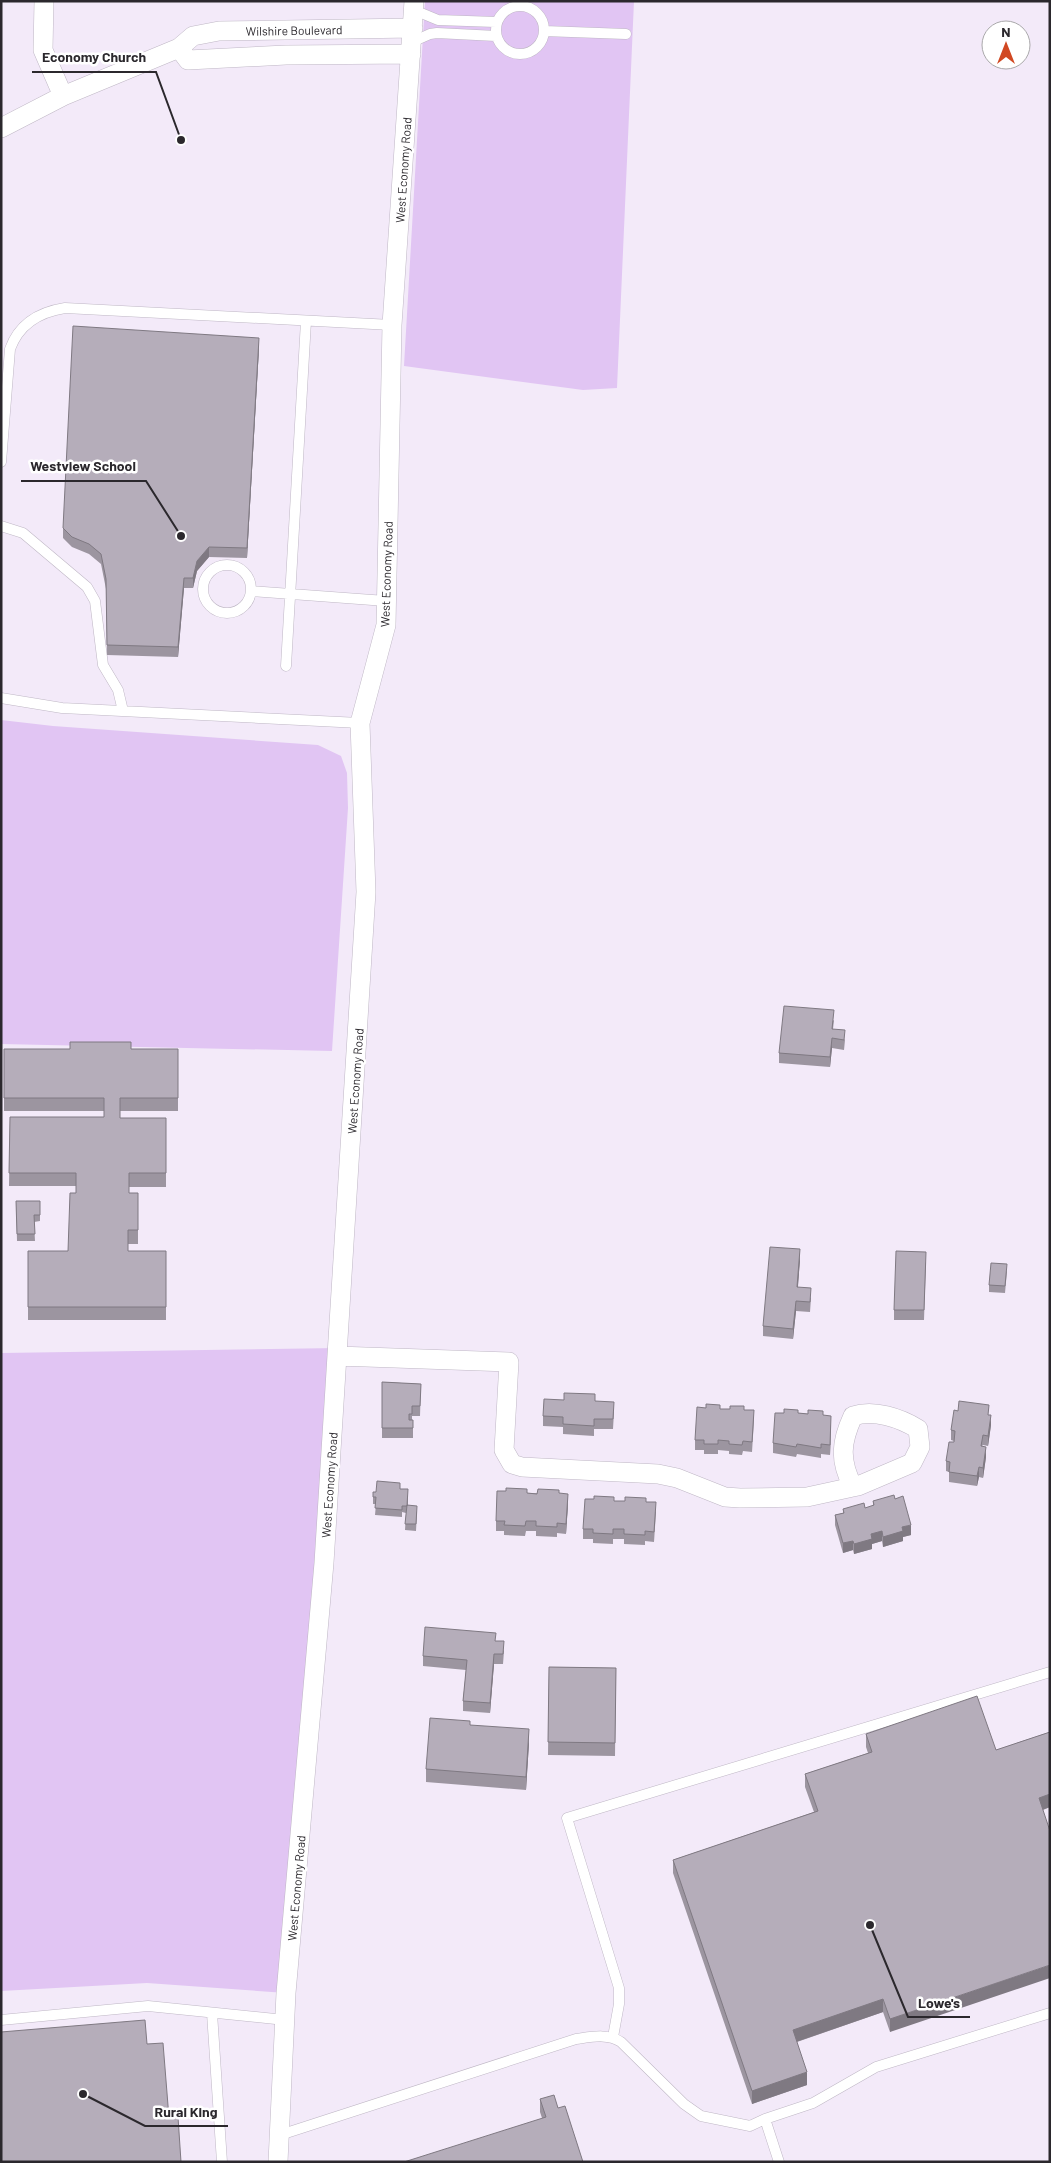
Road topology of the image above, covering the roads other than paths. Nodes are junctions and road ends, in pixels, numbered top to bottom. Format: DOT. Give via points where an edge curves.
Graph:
graph roads {
  1 [pos="44,1"];
  2 [pos="496,22"];
  3 [pos="413,27"];
  4 [pos="544,31"];
  5 [pos="626,34"];
  6 [pos="496,36"];
  7 [pos="179,48"];
  8 [pos="63,96"];
  9 [pos="1,128"];
  10 [pos="306,321"];
  11 [pos="392,325"];
  12 [pos="1,462"];
  13 [pos="1,526"];
  14 [pos="252,591"];
  15 [pos="290,594"];
  16 [pos="386,601"];
  17 [pos="286,666"];
  18 [pos="1,698"];
  19 [pos="123,711"];
  20 [pos="360,723"];
  21 [pos="337,1356"];
  22 [pos="853,1487"];
  23 [pos="1050,1672"];
  24 [pos="212,2013"];
  25 [pos="1050,2014"];
  26 [pos="1,2020"];
  27 [pos="285,2020"];
  28 [pos="613,2037"];
  29 [pos="765,2119"];
  30 [pos="280,2135"];
  31 [pos="222,2162"];
  32 [pos="278,2162"];
  33 [pos="779,2162"];
  1 -- 8 [label="street" via="43,50"];
  2 -- 3 [label="lane" via="438,20"];
  2 -- 4 [label="lane" via="506,9 521,5 536,11"];
  2 -- 6 [label="lane"];
  3 -- 6 [label="lane" via="430,34"];
  3 -- 7 [label="street, Wilshire Boulevard" via="219,31 193,36"];
  3 -- 7 [label="street, Wilshire Boulevard" via="286,55 188,60"];
  3 -- 11 [label="street, West Economy Road"];
  4 -- 5 [label="lane"];
  4 -- 6 [label="lane" via="536,48 520,54 505,50"];
  7 -- 8 [label="street, Wilshire Boulevard"];
  8 -- 9 [label="street, Wilshire Boulevard"];
  10 -- 11 [label="lane"];
  10 -- 12 [label="lane" via="65,308 48,310 14,336 10,349"];
  10 -- 15 [label="lane"];
  11 -- 16 [label="street, West Economy Road"];
  13 -- 19 [label="lane" via="23,533 86,587 95,601 103,665 118,690"];
  14 -- 14 [label="lane" via="247,575 234,566 218,566 203,584 205,600 224,614 240,610"];
  14 -- 15 [label="lane"];
  15 -- 16 [label="lane"];
  15 -- 17 [label="lane"];
  16 -- 20 [label="street, West Economy Road" via="386,625"];
  18 -- 19 [label="lane" via="62,708"];
  19 -- 20 [label="lane"];
  20 -- 21 [label="street, West Economy Road" via="366,892"];
  21 -- 22 [label="street" via="508,1362 504,1450 512,1464 522,1467 658,1474 725,1497 740,1498 807,1498"];
  21 -- 27 [label="street, West Economy Road" via="323,1573"];
  22 -- 22 [label="street" via="912,1463 920,1447 918,1429 885,1416 861,1413 853,1416 846,1432 843,1454 843,1466"];
  23 -- 28 [label="lane" via="567,1818 619,1988"];
  24 -- 26 [label="lane" via="148,2006"];
  24 -- 27 [label="lane"];
  24 -- 31 [label="lane"];
  25 -- 29 [label="lane" via="876,2067 813,2103"];
  27 -- 30 [label="street, West Economy Road"];
  28 -- 29 [label="lane" via="701,2116 750,2126"];
  28 -- 30 [label="lane" via="576,2039"];
  29 -- 33 [label="lane"];
  30 -- 32 [label="street, West Economy Road"];
}
